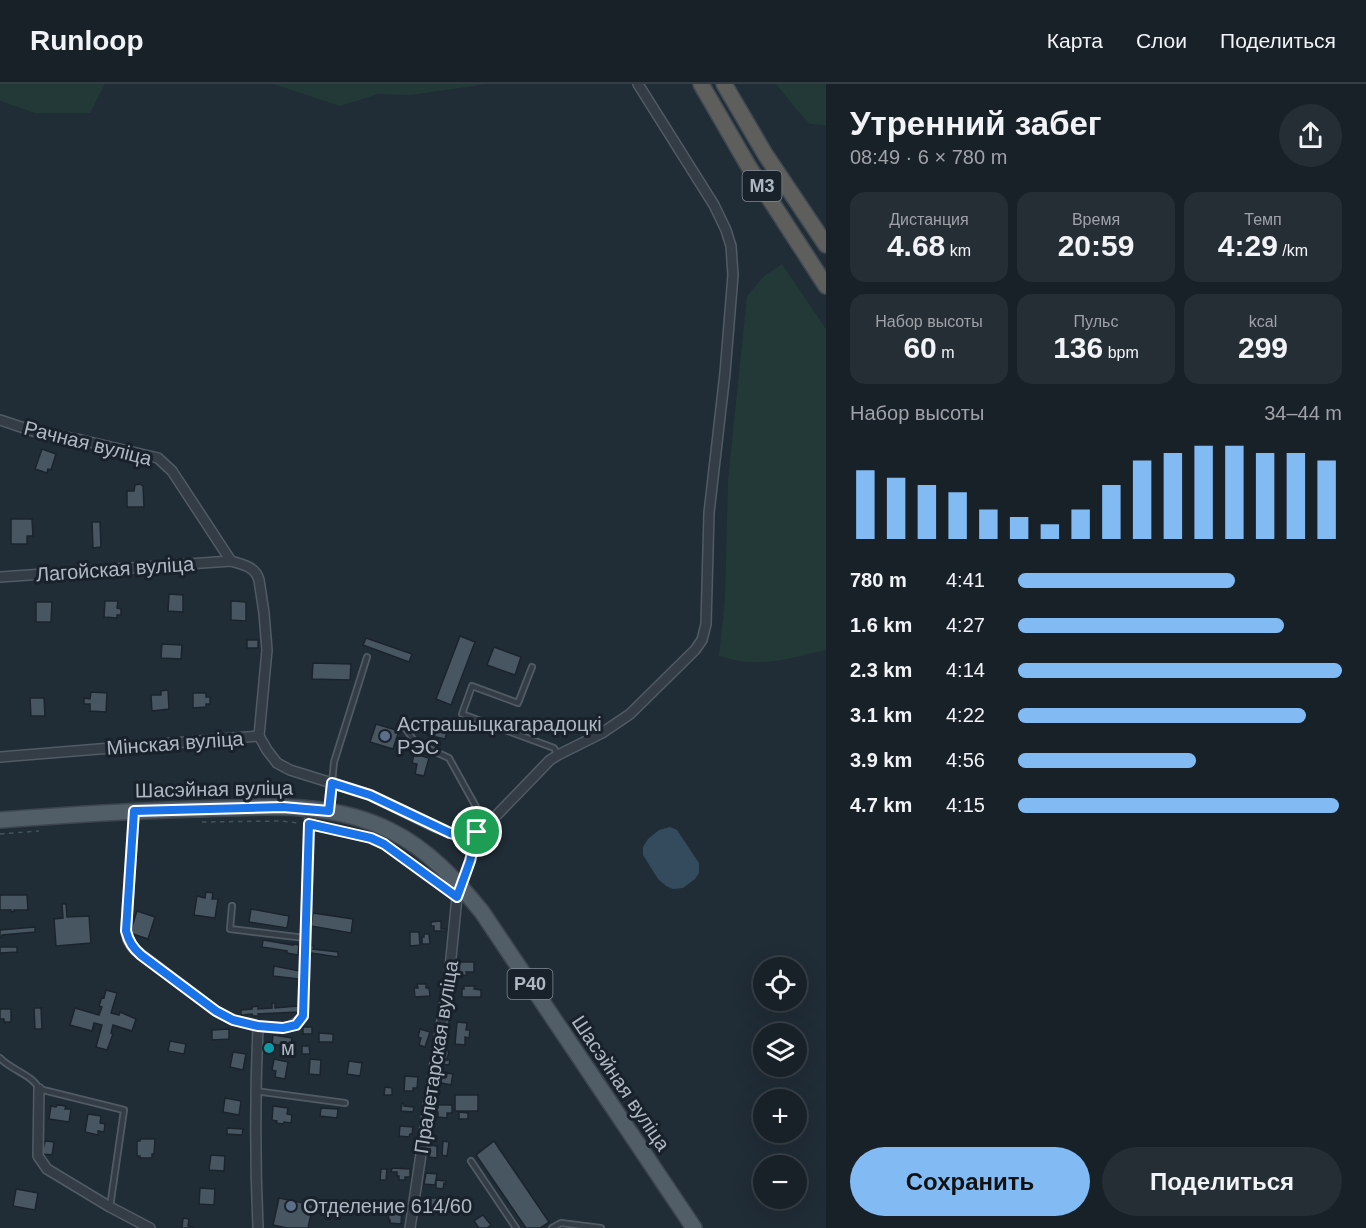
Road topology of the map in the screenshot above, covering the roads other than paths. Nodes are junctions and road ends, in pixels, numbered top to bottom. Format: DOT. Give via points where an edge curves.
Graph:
graph roads {
  1 [pos="638,84"];
  2 [pos="701,84"];
  3 [pos="724,84"];
  4 [pos="826,245"];
  5 [pos="826,286"];
  6 [pos="0,420"];
  7 [pos="231,561"];
  8 [pos="0,577"];
  9 [pos="367,657"];
  10 [pos="532,667"];
  11 [pos="402,724"];
  12 [pos="259,736"];
  13 [pos="558,755"];
  14 [pos="0,757"];
  15 [pos="332,783"];
  16 [pos="134,811"];
  17 [pos="329,811"];
  18 [pos="309,817"];
  19 [pos="0,820"];
  20 [pos="481,830"];
  21 [pos="459,891"];
  22 [pos="232,906"];
  23 [pos="305,938"];
  24 [pos="258,1026"];
  25 [pos="0,1059"];
  26 [pos="39,1089"];
  27 [pos="255,1091"];
  28 [pos="345,1103"];
  29 [pos="471,1161"];
  30 [pos="110,1208"];
  31 [pos="150,1228"];
  32 [pos="258,1228"];
  33 [pos="410,1228"];
  34 [pos="516,1228"];
  35 [pos="552,1228"];
  36 [pos="601,1228"];
  37 [pos="694,1228"];
  1 -- 13 [label="street" via="714,205 731,246 733,275 725,373 709,513 706,624 695,650 630,714"];
  2 -- 5 [label="highway, М3"];
  3 -- 4 [label="highway, М3"];
  6 -- 7 [label="street, Рачная вуліца" via="158,458 172,471"];
  7 -- 8 [label="street, Лагойская вуліца"];
  7 -- 12 [label="street" via="251,567 258,575 261,589 267,650"];
  9 -- 15 [label="lane" via="334,762"];
  10 -- 13 [label="lane" via="518,703 472,686 462,714 554,748"];
  11 -- 20 [label="lane" via="416,742 449,758 480,814"];
  12 -- 14 [label="street, Мінская вуліца"];
  12 -- 15 [label="street, Мінская вуліца" via="277,763"];
  13 -- 20 [label="street"];
  15 -- 17 [label="street"];
  15 -- 20 [label="street, Мінская вуліца" via="370,795 450,833 466,837"];
  16 -- 18 [label="main road, Шасэйная вуліца / Р40" via="283,807"];
  16 -- 19 [label="main road, Шасэйная вуліца / Р40"];
  16 -- 24 [label="street" via="128,940 133,948 216,1011"];
  17 -- 18 [label="main road, Шасэйная вуліца / Р40"];
  17 -- 21 [label="main road, Шасэйная вуліца / Р40" via="392,831 425,853"];
  18 -- 23 [label="street"];
  21 -- 33 [label="street, Пралетарская вуліца"];
  21 -- 37 [label="main road, Шасэйная вуліца / Р40" via="482,912"];
  22 -- 23 [label="lane" via="230,929"];
  23 -- 24 [label="street" via="303,1016 291,1027"];
  24 -- 27 [label="street"];
  25 -- 26 [label="lane" via="36,1082"];
  26 -- 30 [label="street" via="41,1162"];
  26 -- 30 [label="lane" via="124,1110"];
  27 -- 28 [label="lane"];
  27 -- 32 [label="street"];
  29 -- 34 [label="lane"];
  30 -- 31 [label="street"];
  35 -- 36 [label="lane" via="561,1222"];
}
